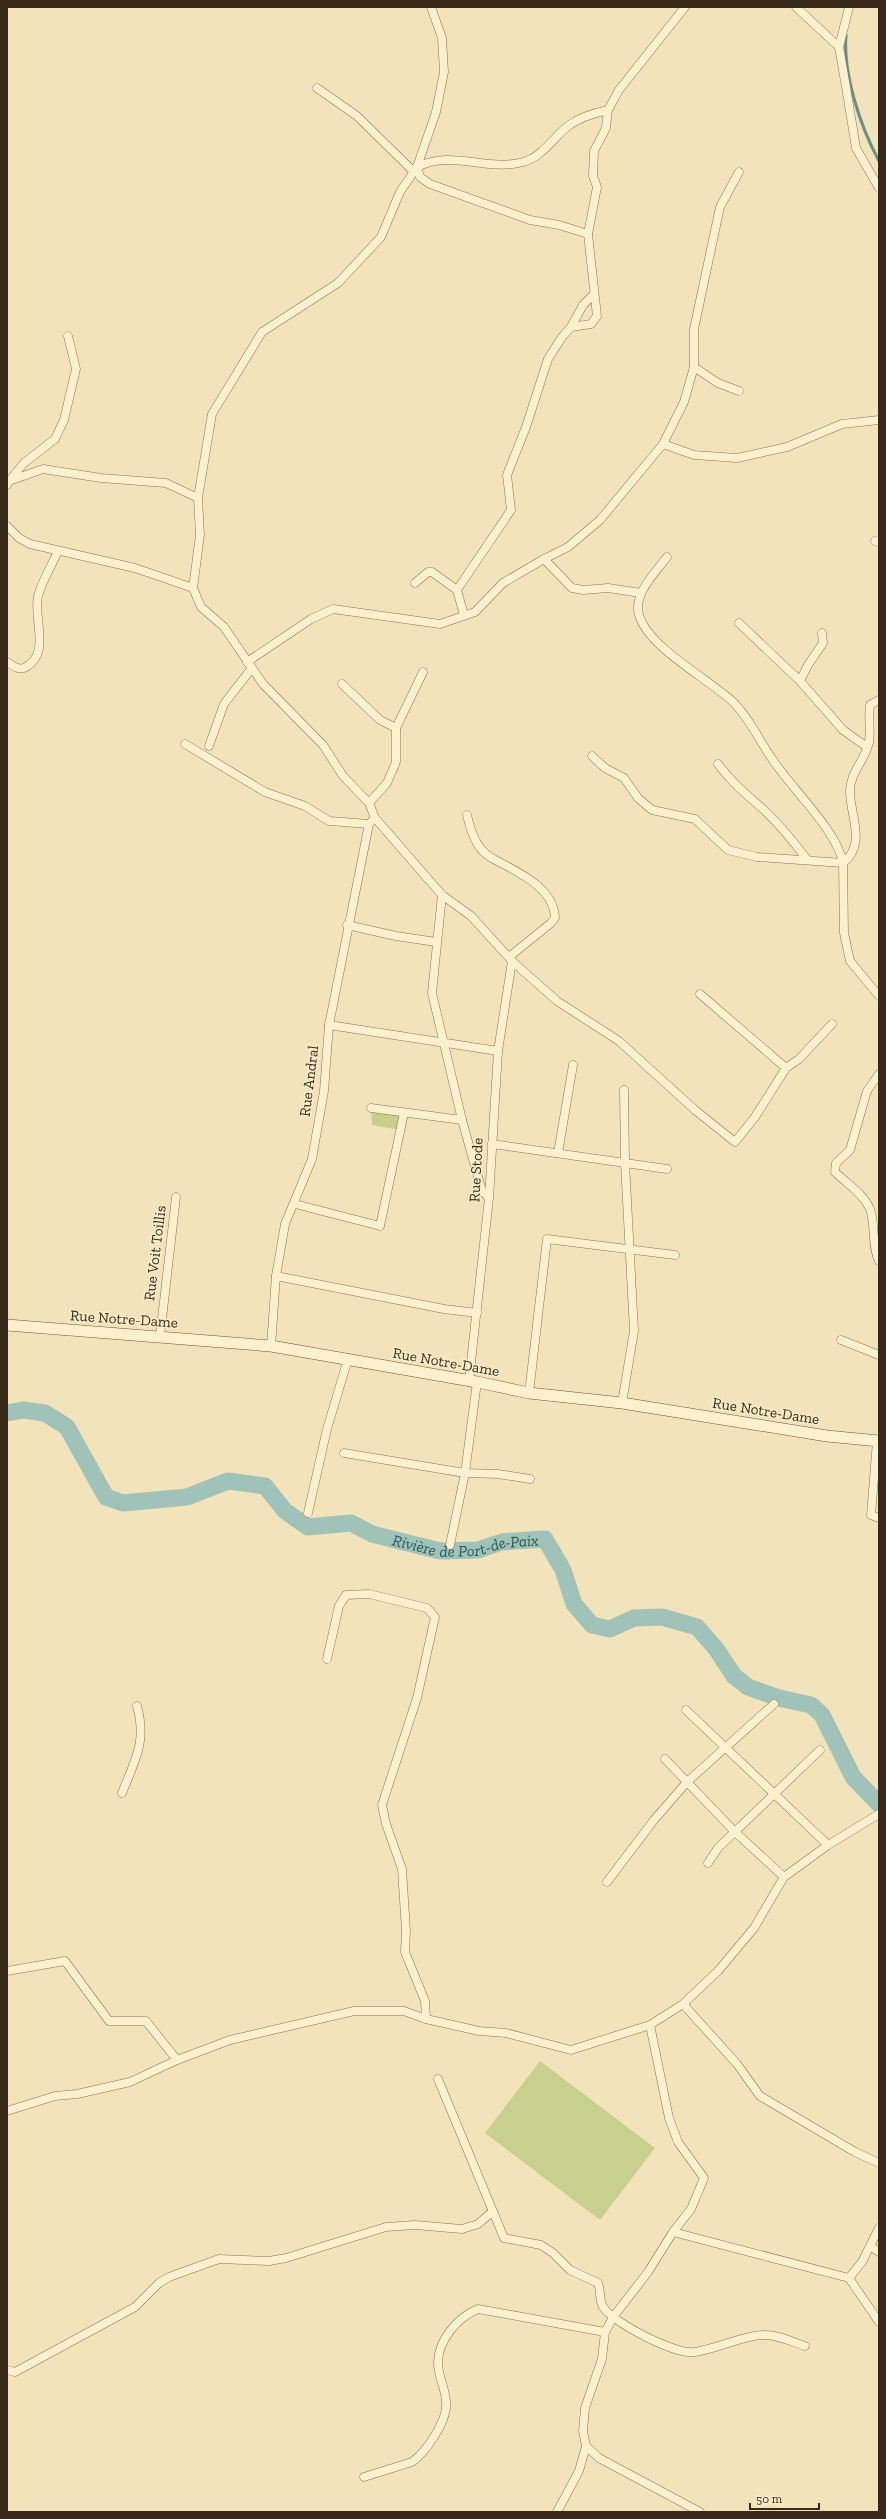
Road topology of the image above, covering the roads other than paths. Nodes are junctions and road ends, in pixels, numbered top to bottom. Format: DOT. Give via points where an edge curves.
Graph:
graph roads {
  1 [pos="431,7"];
  2 [pos="685,7"];
  3 [pos="796,7"];
  4 [pos="849,7"];
  5 [pos="839,47"];
  6 [pos="317,88"];
  7 [pos="608,110"];
  8 [pos="416,169"];
  9 [pos="739,172"];
  10 [pos="879,188"];
  11 [pos="588,234"];
  12 [pos="594,294"];
  13 [pos="571,327"];
  14 [pos="68,336"];
  15 [pos="694,368"];
  16 [pos="739,391"];
  17 [pos="879,420"];
  18 [pos="663,444"];
  19 [pos="8,483"];
  20 [pos="198,498"];
  21 [pos="7,526"];
  22 [pos="58,551"];
  23 [pos="667,557"];
  24 [pos="544,559"];
  25 [pos="415,583"];
  26 [pos="193,588"];
  27 [pos="457,590"];
  28 [pos="641,593"];
  29 [pos="464,615"];
  30 [pos="738,623"];
  31 [pos="822,633"];
  32 [pos="7,662"];
  33 [pos="249,665"];
  34 [pos="423,672"];
  35 [pos="800,681"];
  36 [pos="342,684"];
  37 [pos="879,700"];
  38 [pos="396,728"];
  39 [pos="185,744"];
  40 [pos="209,746"];
  41 [pos="867,747"];
  42 [pos="592,756"];
  43 [pos="718,764"];
  44 [pos="368,802"];
  45 [pos="467,815"];
  46 [pos="372,821"];
  47 [pos="806,858"];
  48 [pos="843,863"];
  49 [pos="442,895"];
  50 [pos="347,925"];
  51 [pos="436,942"];
  52 [pos="511,959"];
  53 [pos="700,994"];
  54 [pos="879,996"];
  55 [pos="832,1024"];
  56 [pos="329,1025"];
  57 [pos="443,1042"];
  58 [pos="498,1051"];
  59 [pos="573,1065"];
  60 [pos="786,1068"];
  61 [pos="879,1074"];
  62 [pos="624,1090"];
  63 [pos="371,1108"];
  64 [pos="404,1112"];
  65 [pos="462,1120"];
  66 [pos="492,1144"];
  67 [pos="558,1153"];
  68 [pos="624,1163"];
  69 [pos="667,1169"];
  70 [pos="176,1197"];
  71 [pos="489,1198"];
  72 [pos="296,1204"];
  73 [pos="630,1249"];
  74 [pos="675,1255"];
  75 [pos="879,1261"];
  76 [pos="276,1276"];
  77 [pos="477,1313"];
  78 [pos="7,1325"];
  79 [pos="160,1336"];
  80 [pos="840,1340"];
  81 [pos="271,1346"];
  82 [pos="879,1355"];
  83 [pos="348,1359"];
  84 [pos="473,1381"];
  85 [pos="529,1393"];
  86 [pos="622,1403"];
  87 [pos="878,1441"];
  88 [pos="344,1453"];
  89 [pos="465,1473"];
  90 [pos="530,1479"];
  91 [pos="308,1513"];
  92 [pos="879,1518"];
  93 [pos="450,1545"];
  94 [pos="327,1659"];
  95 [pos="774,1704"];
  96 [pos="137,1706"];
  97 [pos="686,1710"];
  98 [pos="725,1746"];
  99 [pos="820,1750"];
  100 [pos="665,1759"];
  101 [pos="687,1782"];
  102 [pos="122,1793"];
  103 [pos="774,1794"];
  104 [pos="878,1814"];
  105 [pos="735,1832"];
  106 [pos="828,1845"];
  107 [pos="708,1862"];
  108 [pos="784,1877"];
  109 [pos="607,1882"];
  110 [pos="7,1971"];
  111 [pos="683,2004"];
  112 [pos="426,2019"];
  113 [pos="650,2025"];
  114 [pos="177,2060"];
  115 [pos="438,2079"];
  116 [pos="7,2111"];
  117 [pos="879,2163"];
  118 [pos="492,2212"];
  119 [pos="879,2228"];
  120 [pos="672,2232"];
  121 [pos="870,2246"];
  122 [pos="879,2252"];
  123 [pos="849,2278"];
  124 [pos="614,2316"];
  125 [pos="879,2322"];
  126 [pos="604,2332"];
  127 [pos="805,2346"];
  128 [pos="7,2370"];
  129 [pos="586,2446"];
  130 [pos="364,2477"];
  131 [pos="557,2512"];
  132 [pos="700,2512"];
  1 -- 8 [label="street" via="442,38 444,72 436,112"];
  2 -- 7 [label="street" via="618,90"];
  3 -- 5 [label="street"];
  4 -- 5 [label="street"];
  5 -- 10 [label="street" via="856,148"];
  6 -- 8 [label="street" via="357,116"];
  7 -- 8 [label="street" via="586,116 569,125 524,162 506,165 448,159 430,160"];
  7 -- 11 [label="street" via="606,128 594,151 593,176 596,191"];
  8 -- 11 [label="street" via="420,177 430,184 530,220"];
  8 -- 20 [label="street" via="400,192 381,237 338,283 262,332 212,414"];
  9 -- 15 [label="street" via="720,207 694,329"];
  11 -- 12 [label="street"];
  12 -- 13 [label="street" via="583,305"];
  12 -- 13 [label="street" via="597,311 595,320 590,324"];
  13 -- 27 [label="street" via="548,359 507,475 511,510"];
  14 -- 19 [label="street" via="76,369 64,420 55,439 24,463"];
  15 -- 16 [label="street" via="718,383"];
  15 -- 18 [label="street" via="684,402"];
  17 -- 18 [label="street" via="842,424 787,447 737,458 694,455"];
  18 -- 24 [label="street" via="586,534"];
  19 -- 20 [label="street" via="43,469 101,478 166,483"];
  20 -- 26 [label="street" via="200,535"];
  21 -- 22 [label="street" via="30,544"];
  22 -- 26 [label="street" via="135,568"];
  22 -- 32 [label="street" via="38,595 40,652 34,662 24,668 14,667"];
  23 -- 28 [label="street"];
  24 -- 28 [label="street" via="572,588 608,588"];
  24 -- 29 [label="street" via="503,583 475,612"];
  25 -- 27 [label="street" via="428,572 432,572"];
  26 -- 33 [label="street" via="201,607 224,627"];
  27 -- 29 [label="street"];
  28 -- 48 [label="street" via="638,603 639,615 648,634 732,702 775,764 830,834 841,851"];
  29 -- 33 [label="street" via="440,624 334,609 311,619"];
  30 -- 35 [label="street"];
  31 -- 35 [label="street" via="823,643"];
  33 -- 40 [label="street" via="224,704"];
  33 -- 44 [label="street" via="263,684 323,745 343,776"];
  34 -- 38 [label="street"];
  35 -- 41 [label="street" via="843,730"];
  36 -- 38 [label="street" via="380,720"];
  37 -- 41 [label="street" via="870,705"];
  38 -- 44 [label="street" via="396,762 387,783"];
  39 -- 46 [label="street" via="264,792 305,806 329,821"];
  41 -- 48 [label="street" via="850,790 856,825 856,848"];
  42 -- 47 [label="street" via="605,768 624,778 638,798 652,810 695,819 728,850 757,857"];
  43 -- 47 [label="street" via="733,785 763,809"];
  44 -- 46 [label="street"];
  45 -- 52 [label="street" via="472,834 481,851 523,874 547,895 555,911 555,918"];
  46 -- 49 [label="street"];
  46 -- 50 [label="street, Rue Andral"];
  47 -- 48 [label="street"];
  48 -- 54 [label="street" via="844,933 850,962"];
  49 -- 51 [label="street"];
  49 -- 52 [label="street" via="471,916"];
  50 -- 51 [label="street"];
  50 -- 56 [label="street, Rue Andral"];
  51 -- 57 [label="street" via="432,993"];
  52 -- 58 [label="street, Rue Stode"];
  52 -- 60 [label="street" via="557,1001 619,1041 734,1142 755,1117"];
  53 -- 60 [label="street"];
  55 -- 60 [label="street" via="799,1059"];
  56 -- 57 [label="street"];
  56 -- 72 [label="street, Rue Andral" via="324,1091 312,1159"];
  57 -- 58 [label="street"];
  57 -- 65 [label="street"];
  58 -- 66 [label="street, Rue Stode"];
  59 -- 67 [label="street"];
  61 -- 75 [label="street" via="867,1091 850,1150 836,1163 835,1172 860,1194 870,1209 875,1254"];
  62 -- 68 [label="street"];
  63 -- 64 [label="street"];
  64 -- 65 [label="street"];
  64 -- 72 [label="street" via="380,1226"];
  65 -- 71 [label="street" via="482,1191"];
  66 -- 67 [label="street"];
  66 -- 71 [label="street, Rue Stode"];
  67 -- 68 [label="street"];
  68 -- 69 [label="street"];
  68 -- 73 [label="street"];
  70 -- 79 [label="street, Rue Voit Toillis"];
  71 -- 77 [label="street, Rue Stode"];
  72 -- 76 [label="street, Rue Andral" via="285,1224"];
  73 -- 74 [label="street"];
  73 -- 85 [label="street" via="547,1239"];
  73 -- 86 [label="street" via="634,1331"];
  76 -- 77 [label="street" via="444,1309"];
  76 -- 81 [label="street, Rue Andral"];
  77 -- 84 [label="street, Rue Stode"];
  78 -- 79 [label="street, Rue Notre-Dame"];
  79 -- 81 [label="street, Rue Notre-Dame"];
  80 -- 82 [label="street"];
  81 -- 83 [label="street, Rue Notre-Dame"];
  83 -- 84 [label="street, Rue Notre-Dame"];
  83 -- 91 [label="street" via="327,1429"];
  84 -- 85 [label="street, Rue Notre-Dame"];
  84 -- 89 [label="street, Rue Stode"];
  85 -- 86 [label="street, Rue Notre-Dame"];
  86 -- 87 [label="street, Rue Notre-Dame" via="827,1436"];
  87 -- 92 [label="street" via="871,1516"];
  88 -- 89 [label="street"];
  89 -- 90 [label="street" via="498,1474"];
  89 -- 93 [label="street, Rue Stode"];
  94 -- 112 [label="street" via="339,1606 346,1595 369,1594 427,1608 435,1617 419,1692 384,1792 382,1805 402,1869 405,1952 425,2001"];
  95 -- 98 [label="street"];
  96 -- 102 [label="street" via="142,1724 141,1743"];
  97 -- 98 [label="street"];
  98 -- 101 [label="street"];
  98 -- 103 [label="street"];
  99 -- 103 [label="street"];
  100 -- 101 [label="street"];
  101 -- 105 [label="street"];
  101 -- 109 [label="street" via="654,1820"];
  103 -- 105 [label="street"];
  103 -- 106 [label="street"];
  104 -- 106 [label="street"];
  105 -- 107 [label="street"];
  105 -- 108 [label="street"];
  106 -- 108 [label="street"];
  108 -- 111 [label="street" via="754,1928 718,1971"];
  110 -- 114 [label="street" via="65,1961 108,2021 146,2021"];
  111 -- 113 [label="street"];
  111 -- 117 [label="street" via="737,2064 760,2096 855,2152"];
  112 -- 113 [label="street" via="479,2031 506,2033 571,2050"];
  112 -- 114 [label="street" via="404,2011 354,2011 268,2030"];
  113 -- 120 [label="street" via="669,2118 678,2142 704,2178 691,2209"];
  114 -- 116 [label="street" via="130,2082 77,2094 55,2096"];
  115 -- 118 [label="street"];
  118 -- 124 [label="street" via="504,2238 540,2245 553,2253 570,2270 598,2283 603,2308"];
  118 -- 128 [label="street" via="478,2224 462,2229 415,2225 386,2227 286,2258 219,2260 169,2277 135,2306 15,2372"];
  119 -- 121 [label="street"];
  120 -- 123 [label="street"];
  120 -- 124 [label="street" via="648,2272"];
  121 -- 122 [label="street"];
  121 -- 123 [label="street" via="862,2262"];
  123 -- 125 [label="street"];
  124 -- 126 [label="street"];
  124 -- 127 [label="street" via="636,2332 680,2351 706,2350 764,2335"];
  126 -- 129 [label="street" via="602,2359 585,2408 583,2431"];
  126 -- 130 [label="street" via="478,2309 462,2318 443,2340 440,2349 438,2363 446,2408 440,2426 419,2458"];
  129 -- 131 [label="street" via="578,2471"];
  129 -- 132 [label="street" via="599,2458"];
}
